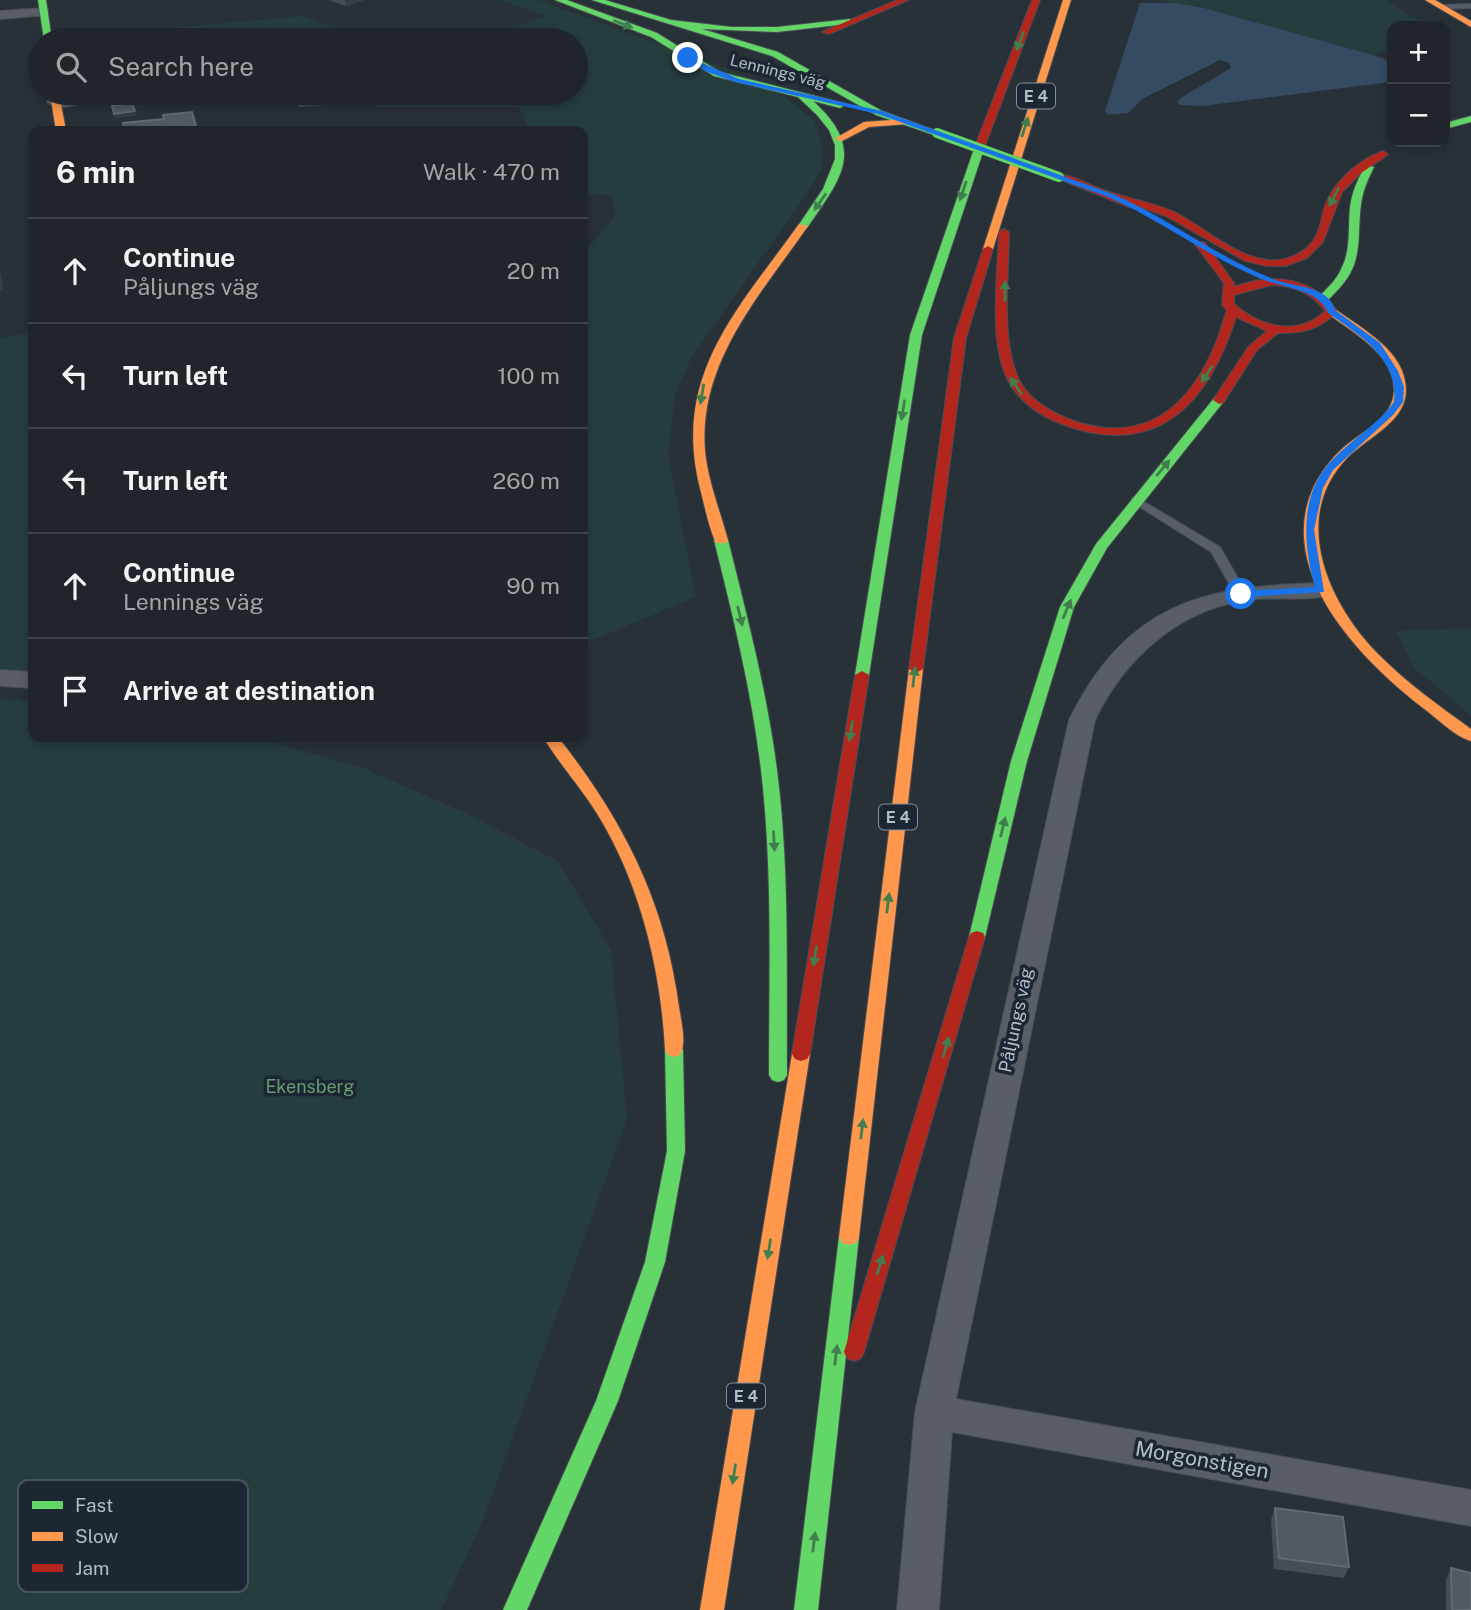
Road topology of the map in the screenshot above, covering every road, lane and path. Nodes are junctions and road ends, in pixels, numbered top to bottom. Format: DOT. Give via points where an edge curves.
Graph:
graph roads {
  1 [pos="559,0"];
  2 [pos="596,0"];
  3 [pos="904,0"];
  4 [pos="1036,0"];
  5 [pos="1067,0"];
  6 [pos="1435,4"];
  7 [pos="43,6"];
  8 [pos="1471,6"];
  9 [pos="0,15"];
  10 [pos="662,21"];
  11 [pos="847,21"];
  12 [pos="1471,23"];
  13 [pos="46,28"];
  14 [pos="749,47"];
  15 [pos="708,70"];
  16 [pos="801,95"];
  17 [pos="56,105"];
  18 [pos="80,105"];
  19 [pos="880,113"];
  20 [pos="1471,119"];
  21 [pos="79,120"];
  22 [pos="905,122"];
  23 [pos="1450,125"];
  24 [pos="60,126"];
  25 [pos="839,139"];
  26 [pos="1394,147"];
  27 [pos="1383,154"];
  28 [pos="1004,192"];
  29 [pos="1111,195"];
  30 [pos="1200,244"];
  31 [pos="1353,256"];
  32 [pos="1282,283"];
  33 [pos="1231,292"];
  34 [pos="1327,305"];
  35 [pos="1232,311"];
  36 [pos="1277,328"];
  37 [pos="1302,328"];
  38 [pos="1385,358"];
  39 [pos="1136,500"];
  40 [pos="1321,590"];
  41 [pos="1241,594"];
  42 [pos="0,678"];
  43 [pos="28,680"];
  44 [pos="1471,736"];
  45 [pos="554,742"];
  46 [pos="779,1182"];
  47 [pos="934,1412"];
  48 [pos="825,1447"];
  49 [pos="1471,1508"];
  50 [pos="515,1610"];
  51 [pos="712,1610"];
  52 [pos="806,1610"];
  53 [pos="918,1610"];
  1 -- 15 [label="main road, Lennings väg, one-way" via="654,35"];
  2 -- 10 [label="main road, Lennings väg"];
  3 -- 11 [label="main road"];
  4 -- 46 [label="main road, E 4, one-way" via="964,188 916,335"];
  28 -- 5 [label="main road, E 4, one-way"];
  6 -- 8 [label="lane"];
  6 -- 12 [label="main road"];
  7 -- 9 [label="street"];
  7 -- 13 [label="main road"];
  10 -- 11 [label="main road" via="781,34"];
  10 -- 14 [label="main road, Lennings väg"];
  11 -- 14 [label="main road" via="794,44"];
  14 -- 15 [label="main road" via="714,55 706,60"];
  14 -- 19 [label="main road, Lennings väg" via="775,54"];
  15 -- 16 [label="main road, Lennings väg"];
  16 -- 19 [label="main road, Lennings väg"];
  16 -- 25 [label="main road" via="821,110"];
  17 -- 24 [label="main road"];
  18 -- 21 [label="street"];
  19 -- 22 [label="main road"];
  20 -- 23 [label="main road"];
  22 -- 25 [label="main road" via="867,124"];
  22 -- 29 [label="main road, bridge"];
  25 -- 46 [label="main road, one-way" via="842,160 838,174 714,356 698,414 699,452 747,644 769,771"];
  26 -- 27 [label="main road"];
  27 -- 29 [label="main road, one-way" via="1347,173 1329,204 1320,239 1300,258 1284,262 1239,258 1177,218"];
  27 -- 31 [label="main road" via="1360,177 1354,194"];
  35 -- 28 [label="main road, one-way" via="1226,338 1206,377 1175,414 1163,421 1111,431 1072,424 1046,413 1023,396 1005,359"];
  48 -- 28 [label="main road, E 4, one-way" via="917,656 960,338"];
  29 -- 30 [label="main road"];
  30 -- 32 [label="main road"];
  30 -- 33 [label="main road"];
  31 -- 32 [label="main road" via="1306,284"];
  31 -- 34 [label="main road" via="1348,277"];
  32 -- 33 [label="main road" via="1249,284"];
  32 -- 34 [label="main road"];
  33 -- 35 [label="main road" via="1228,305"];
  34 -- 37 [label="main road" via="1323,322"];
  34 -- 38 [label="main road" via="1377,345"];
  35 -- 36 [label="main road" via="1250,322"];
  36 -- 37 [label="main road"];
  39 -- 36 [label="main road, one-way" via="1224,394 1255,342"];
  37 -- 38 [label="main road" via="1344,339"];
  38 -- 40 [label="main road" via="1400,387 1398,402 1330,468 1312,508 1313,561"];
  39 -- 41 [label="lane" via="1216,550"];
  48 -- 39 [label="main road, one-way" via="967,976 1049,654 1091,561"];
  40 -- 41 [label="street, Påljungs väg"];
  40 -- 44 [label="main road" via="1344,627"];
  41 -- 47 [label="street, Påljungs väg" via="1173,617 1142,639 1095,688 1082,720"];
  42 -- 43 [label="street"];
  45 -- 50 [label="main road" via="589,788 624,848 655,935 674,1031 676,1151 654,1262 607,1401"];
  46 -- 51 [label="main road, E 4, one-way"];
  47 -- 49 [label="street, Morgonstigen"];
  47 -- 53 [label="street, Påljungs väg"];
  52 -- 48 [label="main road, E 4, one-way"];
}
